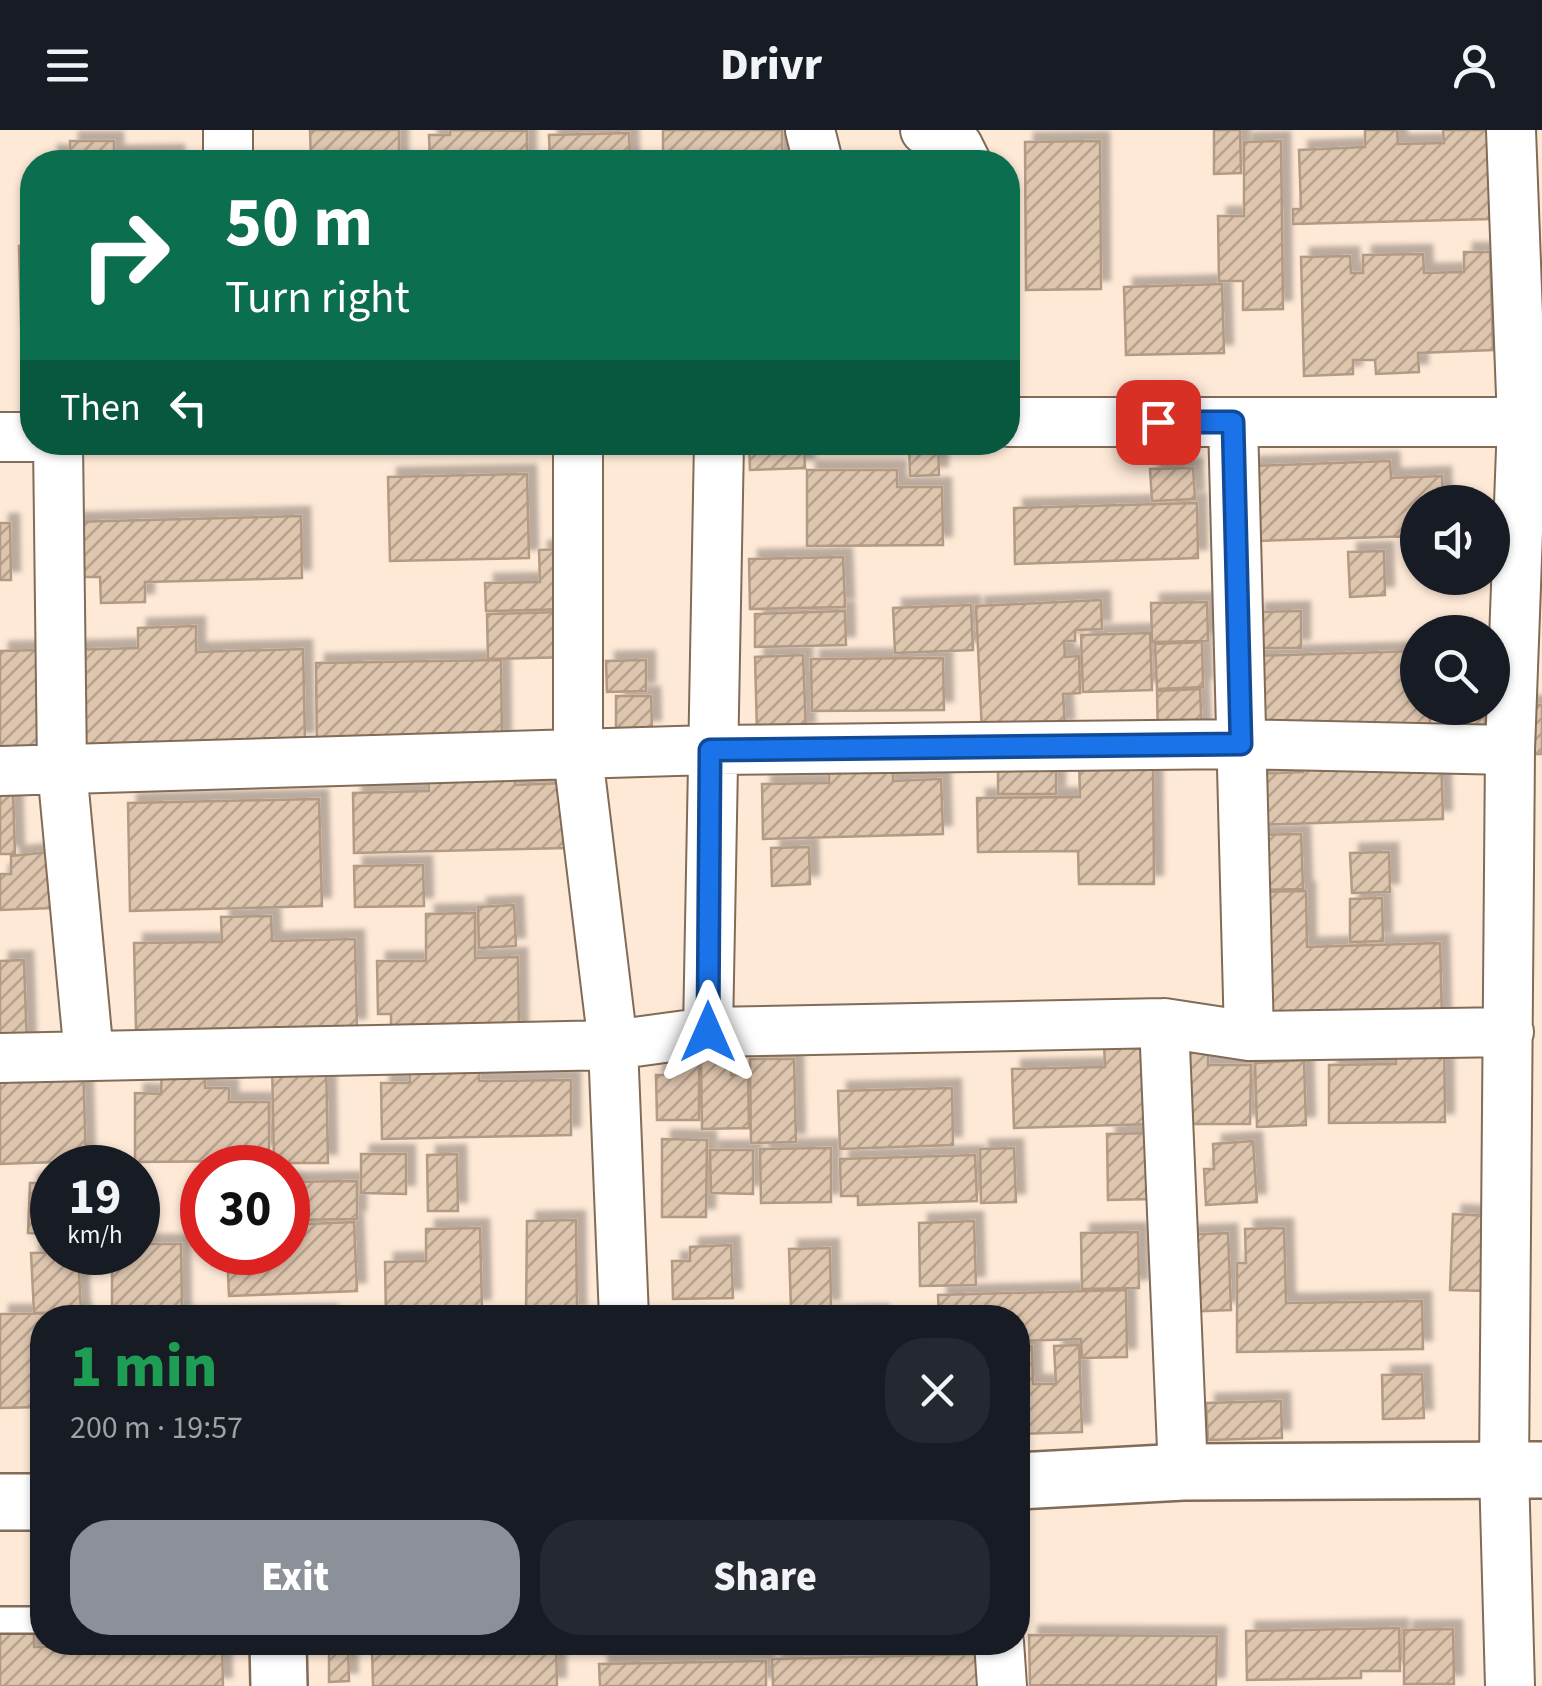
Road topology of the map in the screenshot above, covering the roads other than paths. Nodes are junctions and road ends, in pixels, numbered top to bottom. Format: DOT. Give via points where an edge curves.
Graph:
graph roads {
  1 [pos="925,130"];
  2 [pos="1512,130"];
  3 [pos="960,150"];
  4 [pos="1020,422"];
  5 [pos="1233,422"];
  6 [pos="1532,423"];
  7 [pos="58,455"];
  8 [pos="578,455"];
  9 [pos="718,455"];
  10 [pos="1241,744"];
  11 [pos="710,750"];
  12 [pos="1510,750"];
  13 [pos="578,756"];
  14 [pos="62,769"];
  15 [pos="0,772"];
  16 [pos="1164,1023"];
  17 [pos="708,1032"];
  18 [pos="1509,1032"];
  19 [pos="1249,1036"];
  20 [pos="613,1045"];
  21 [pos="89,1056"];
  22 [pos="0,1058"];
  23 [pos="1525,1161"];
  24 [pos="623,1305"];
  25 [pos="1523,1470"];
  26 [pos="1183,1472"];
  27 [pos="1030,1480"];
  28 [pos="0,1502"];
  29 [pos="30,1502"];
  30 [pos="0,1620"];
  31 [pos="30,1620"];
  32 [pos="278,1655"];
  33 [pos="1000,1655"];
  34 [pos="279,1686"];
  35 [pos="1002,1686"];
  36 [pos="1510,1686"];
  1 -- 3 [label="street"];
  2 -- 6 [label="street"];
  4 -- 5 [label="street"];
  5 -- 6 [label="street"];
  5 -- 10 [label="street"];
  6 -- 12 [label="street"];
  7 -- 14 [label="street"];
  8 -- 13 [label="street"];
  9 -- 11 [label="street"];
  10 -- 11 [label="street"];
  10 -- 12 [label="street"];
  10 -- 19 [label="street"];
  11 -- 13 [label="street"];
  11 -- 17 [label="street"];
  12 -- 18 [label="street"];
  13 -- 14 [label="street"];
  13 -- 20 [label="street"];
  14 -- 15 [label="street"];
  14 -- 21 [label="street"];
  16 -- 17 [label="street"];
  16 -- 19 [label="street"];
  16 -- 26 [label="street"];
  17 -- 20 [label="street"];
  18 -- 19 [label="street"];
  18 -- 23 [label="street"];
  20 -- 21 [label="street"];
  20 -- 24 [label="street"];
  21 -- 22 [label="street"];
  23 -- 25 [label="street"];
  25 -- 26 [label="street"];
  25 -- 36 [label="street"];
  26 -- 27 [label="street"];
  28 -- 29 [label="street"];
  30 -- 31 [label="lane"];
  32 -- 34 [label="street"];
  33 -- 35 [label="street"];
}
